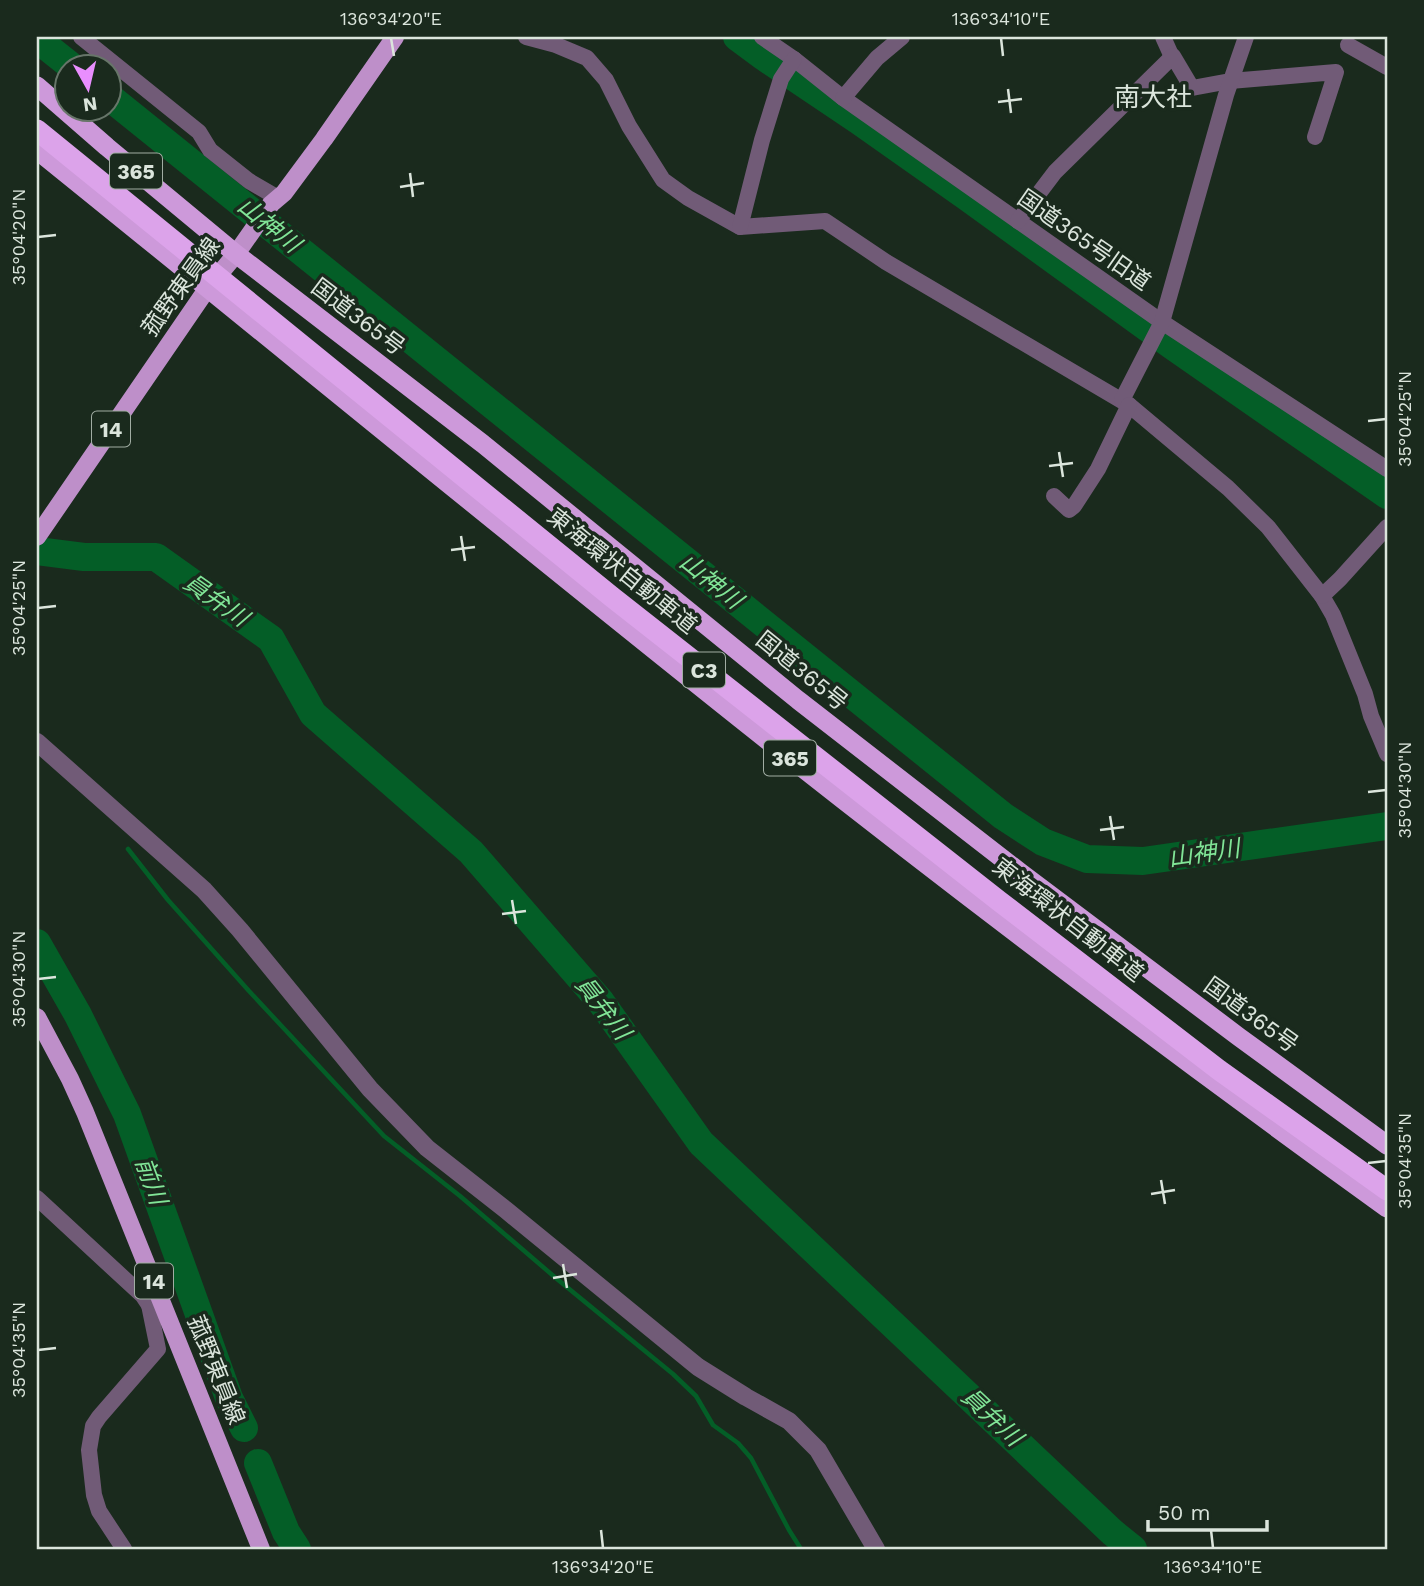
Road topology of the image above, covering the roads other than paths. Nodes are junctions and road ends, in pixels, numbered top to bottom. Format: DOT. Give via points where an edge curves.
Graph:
graph roads {
  1 [pos="81,37"];
  2 [pos="395,37"];
  3 [pos="526,37"];
  4 [pos="762,37"];
  5 [pos="902,37"];
  6 [pos="1163,37"];
  7 [pos="1246,37"];
  8 [pos="1348,41"];
  9 [pos="1172,57"];
  10 [pos="1387,67"];
  11 [pos="788,69"];
  12 [pos="1336,72"];
  13 [pos="1230,81"];
  14 [pos="37,86"];
  15 [pos="843,98"];
  16 [pos="37,130"];
  17 [pos="1315,136"];
  18 [pos="37,150"];
  19 [pos="274,201"];
  20 [pos="1018,221"];
  21 [pos="740,227"];
  22 [pos="241,248"];
  23 [pos="207,289"];
  24 [pos="1158,331"];
  25 [pos="1126,402"];
  26 [pos="1387,469"];
  27 [pos="1054,496"];
  28 [pos="1387,527"];
  29 [pos="37,537"];
  30 [pos="1322,596"];
  31 [pos="37,742"];
  32 [pos="1387,754"];
  33 [pos="37,1017"];
  34 [pos="1387,1145"];
  35 [pos="1387,1190"];
  36 [pos="37,1198"];
  37 [pos="1387,1208"];
  38 [pos="155,1302"];
  39 [pos="124,1549"];
  40 [pos="261,1549"];
  41 [pos="876,1549"];
  1 -- 19 [label="street" via="199,132 210,150"];
  2 -- 19 [label="main road, 菰野東員線 / 14"];
  3 -- 21 [label="street" via="587,58 606,80 663,180"];
  4 -- 11 [label="street, 国道365号旧道"];
  5 -- 15 [label="street"];
  6 -- 9 [label="street"];
  7 -- 13 [label="street"];
  8 -- 10 [label="street"];
  8 -- 12 [label="street"];
  9 -- 13 [label="street" via="1192,89"];
  9 -- 20 [label="street" via="1055,172"];
  11 -- 15 [label="street, 国道365号旧道"];
  11 -- 21 [label="street" via="762,140"];
  12 -- 13 [label="street"];
  12 -- 17 [label="street"];
  13 -- 24 [label="street"];
  14 -- 22 [label="highway, 国道365号 / 365"];
  15 -- 20 [label="street, 国道365号旧道"];
  16 -- 35 [label="highway, 東海環状自動車道 / C3, bridge" via="666,640 1208,1062"];
  18 -- 23 [label="highway, 365"];
  19 -- 22 [label="main road, 菰野東員線 / 14"];
  20 -- 24 [label="street, 国道365号旧道"];
  21 -- 25 [label="street" via="825,221"];
  22 -- 23 [label="main road, 菰野東員線 / 14"];
  22 -- 34 [label="highway, 国道365号 / 365" via="788,691 1021,873"];
  23 -- 29 [label="main road, 菰野東員線 / 14"];
  23 -- 37 [label="highway, 365" via="826,786 1110,1005"];
  24 -- 25 [label="street"];
  24 -- 26 [label="street, 国道365号旧道"];
  25 -- 27 [label="street" via="1098,469 1074,506 1069,510"];
  25 -- 30 [label="street" via="1260,519"];
  28 -- 30 [label="street"];
  30 -- 32 [label="street"];
  31 -- 41 [label="street" via="205,890 369,1089 427,1148 698,1367 789,1421 818,1450"];
  33 -- 38 [label="main road, 菰野東員線 / 14" via="85,1112"];
  36 -- 38 [label="street"];
  38 -- 39 [label="street" via="158,1349 99,1417 89,1450 96,1503"];
  38 -- 40 [label="main road, 菰野東員線 / 14"];
}
